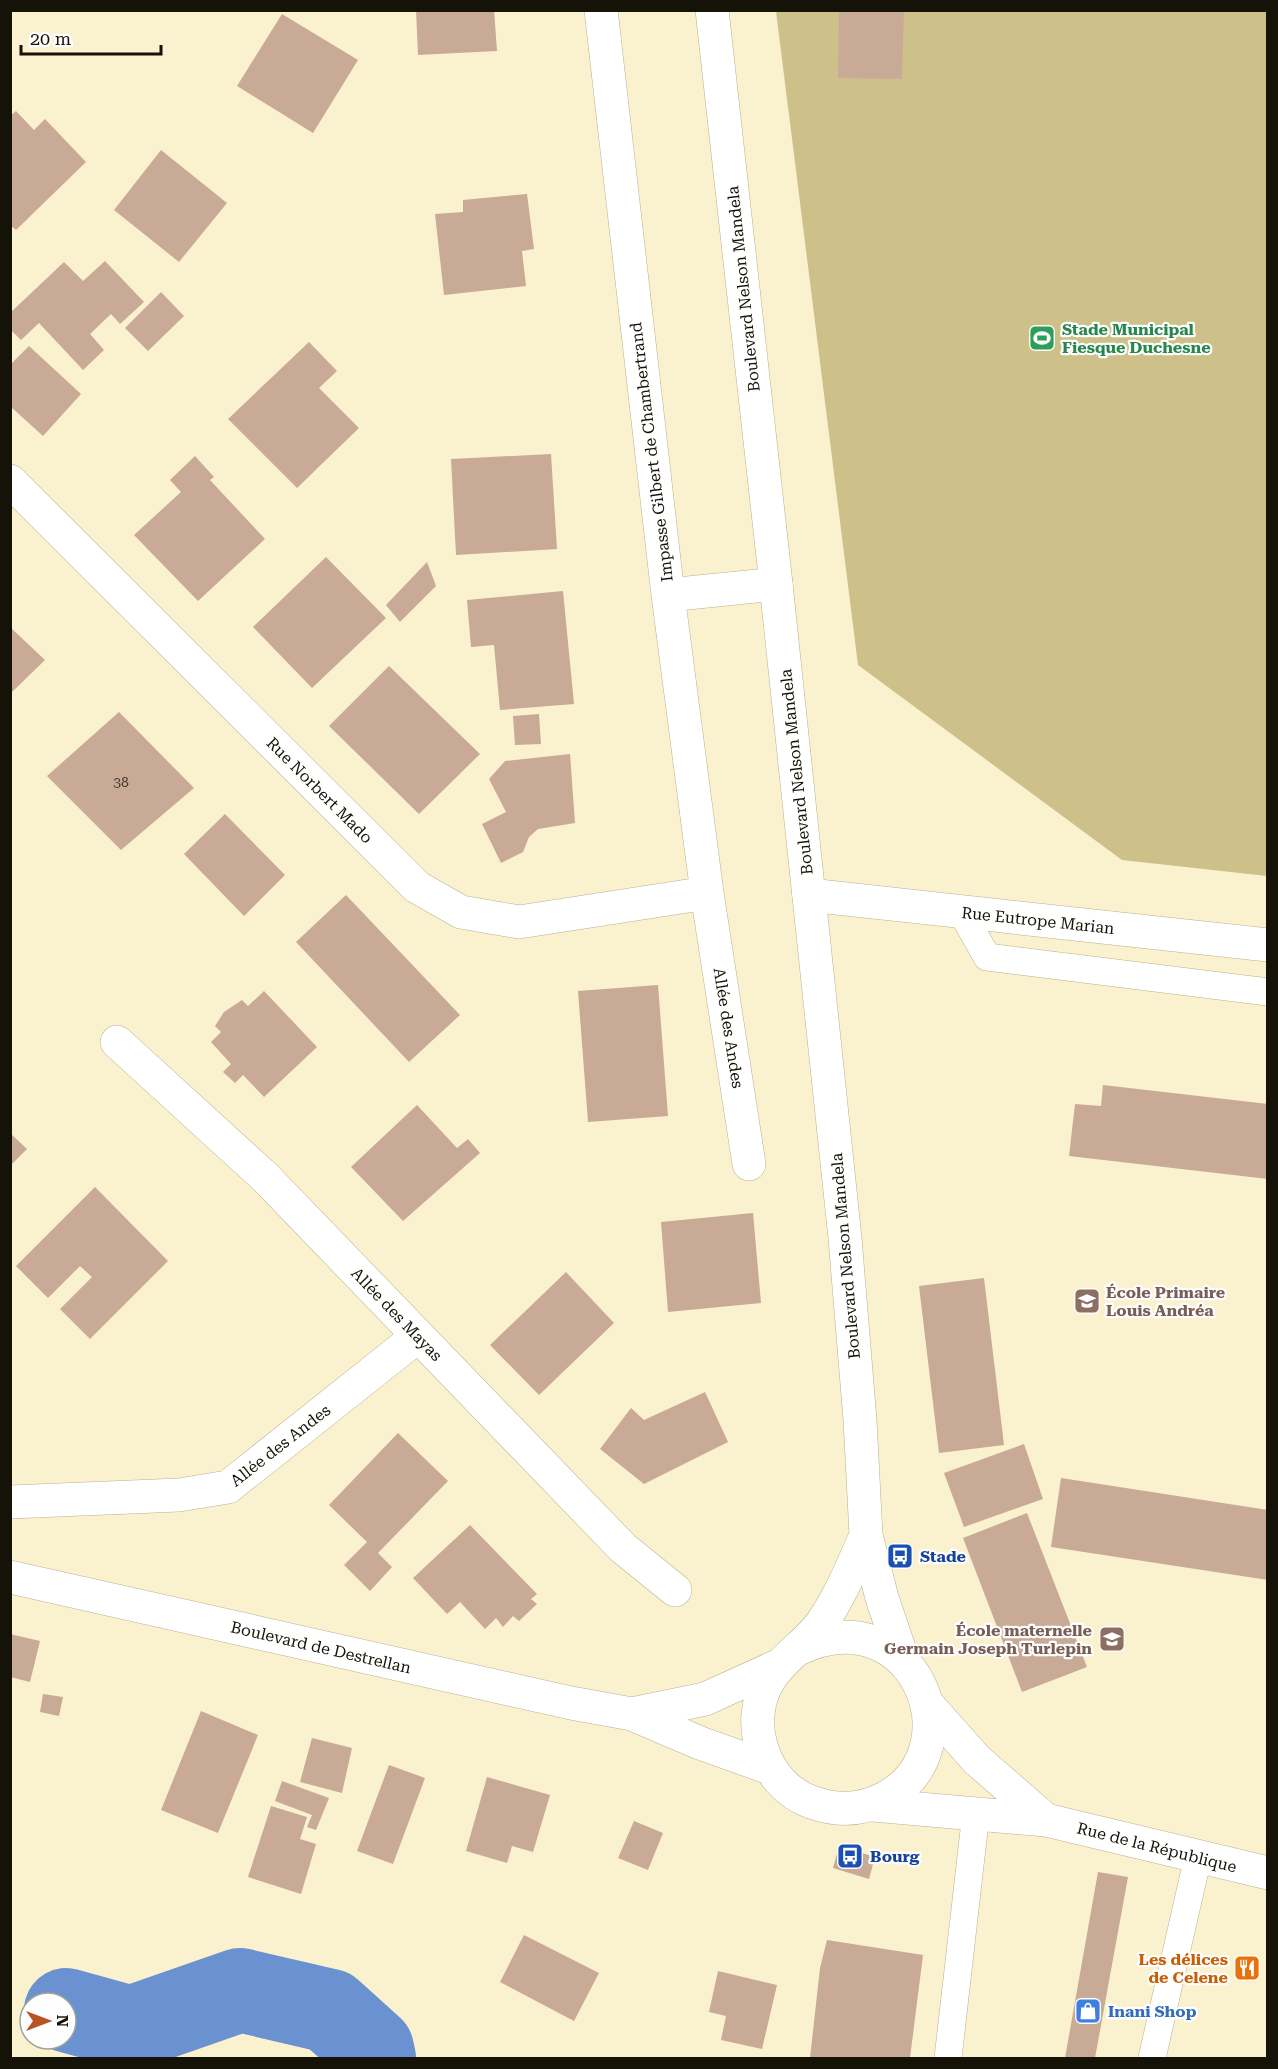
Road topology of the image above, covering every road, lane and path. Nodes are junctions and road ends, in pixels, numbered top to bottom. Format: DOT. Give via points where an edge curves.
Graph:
graph roads {
  1 [pos="601,10"];
  2 [pos="711,10"];
  3 [pos="10,481"];
  4 [pos="776,584"];
  5 [pos="668,595"];
  6 [pos="707,893"];
  7 [pos="809,895"];
  8 [pos="961,911"];
  9 [pos="1268,945"];
  10 [pos="1268,992"];
  11 [pos="117,1041"];
  12 [pos="749,1164"];
  13 [pos="418,1336"];
  14 [pos="10,1502"];
  15 [pos="866,1535"];
  16 [pos="10,1577"];
  17 [pos="675,1590"];
  18 [pos="788,1658"];
  19 [pos="903,1660"];
  20 [pos="928,1706"];
  21 [pos="632,1714"];
  22 [pos="770,1768"];
  23 [pos="873,1804"];
  24 [pos="976,1814"];
  25 [pos="1046,1820"];
  26 [pos="1198,1857"];
  27 [pos="1268,1873"];
  28 [pos="948,2058"];
  29 [pos="1152,2058"];
  1 -- 5 [label="street, Impasse Gilbert de Chambertrand"];
  2 -- 4 [label="street, Boulevard Nelson Mandela"];
  3 -- 6 [label="street, Rue Norbert Mado" via="417,887 461,912 519,922"];
  4 -- 5 [label="street"];
  4 -- 7 [label="street, Boulevard Nelson Mandela"];
  5 -- 6 [label="street, Impasse Gilbert de Chambertrand"];
  6 -- 12 [label="street, Allée des Andes"];
  7 -- 8 [label="street, Rue Eutrope Marian"];
  7 -- 15 [label="street, Boulevard Nelson Mandela" via="846,1249"];
  8 -- 9 [label="street, Rue Eutrope Marian"];
  8 -- 10 [label="lane" via="987,957"];
  11 -- 13 [label="street, Allée des Mayas" via="265,1177"];
  13 -- 14 [label="street, Allée des Andes" via="228,1487 179,1495"];
  13 -- 17 [label="street, Allée des Mayas" via="623,1548"];
  15 -- 18 [label="street, Boulevard Nelson Mandela" via="843,1589 820,1626"];
  15 -- 19 [label="street, Boulevard Nelson Mandela"];
  16 -- 21 [label="street, Boulevard de Destrellan"];
  18 -- 19 [label="street" via="815,1641 835,1636 881,1644"];
  18 -- 21 [label="street, Boulevard de Destrellan" via="705,1699"];
  18 -- 22 [label="street" via="768,1682 760,1702 757,1723"];
  19 -- 20 [label="street" via="919,1681"];
  20 -- 23 [label="street" via="929,1732 923,1757 893,1793"];
  20 -- 25 [label="street, Rue de la République" via="977,1760"];
  21 -- 22 [label="street, Boulevard de Destrellan"];
  22 -- 23 [label="street" via="794,1793 826,1808"];
  23 -- 24 [label="street, Rue de la République"];
  24 -- 25 [label="street, Rue de la République"];
  24 -- 28 [label="lane"];
  25 -- 26 [label="street, Rue de la République"];
  26 -- 27 [label="street, Rue de la République"];
  26 -- 29 [label="lane"];
}
